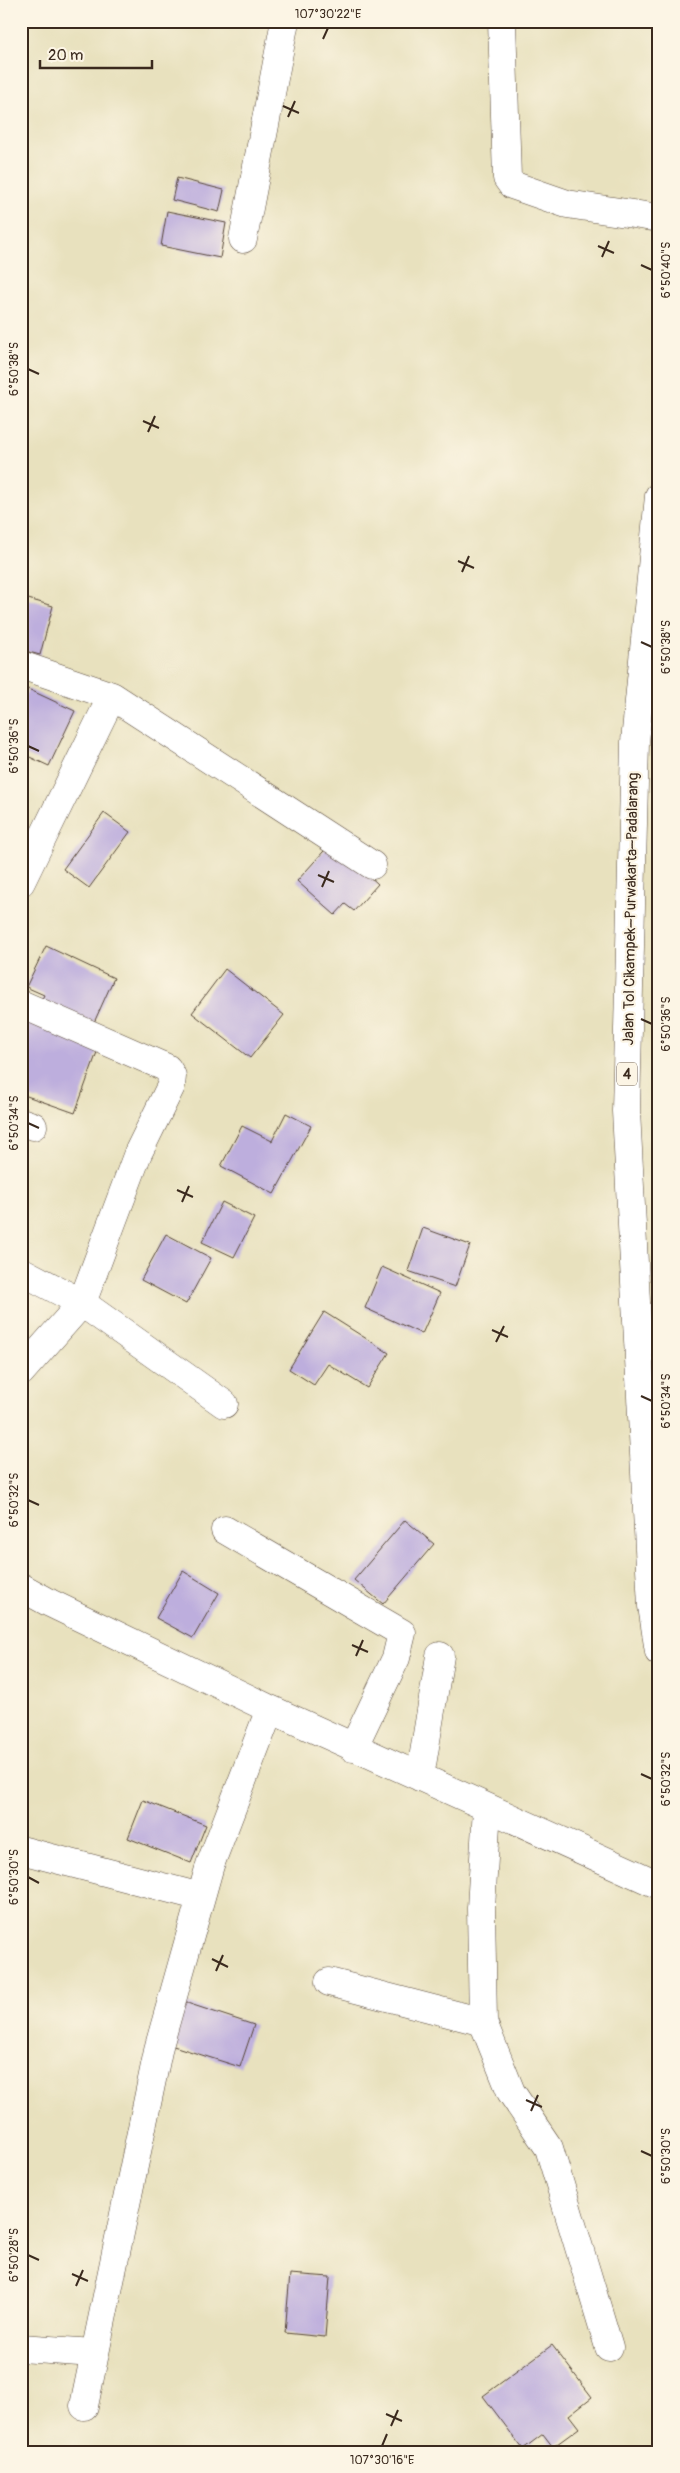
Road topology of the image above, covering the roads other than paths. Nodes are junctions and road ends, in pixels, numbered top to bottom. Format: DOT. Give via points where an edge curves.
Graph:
graph roads {
  1 [pos="286,21"];
  2 [pos="502,21"];
  3 [pos="659,218"];
  4 [pos="243,239"];
  5 [pos="659,496"];
  6 [pos="21,665"];
  7 [pos="112,696"];
  8 [pos="372,865"];
  9 [pos="21,882"];
  10 [pos="21,1004"];
  11 [pos="21,1271"];
  12 [pos="82,1304"];
  13 [pos="21,1372"];
  14 [pos="224,1404"];
  15 [pos="226,1530"];
  16 [pos="21,1586"];
  17 [pos="659,1652"];
  18 [pos="440,1656"];
  19 [pos="270,1709"];
  20 [pos="353,1748"];
  21 [pos="420,1777"];
  22 [pos="487,1808"];
  23 [pos="21,1850"];
  24 [pos="659,1885"];
  25 [pos="200,1896"];
  26 [pos="329,1982"];
  27 [pos="483,2022"];
  28 [pos="609,2347"];
  29 [pos="21,2348"];
  30 [pos="94,2353"];
  31 [pos="84,2406"];
  1 -- 4 [label="main road"];
  2 -- 3 [label="main road" via="507,178 512,185 567,204"];
  5 -- 17 [label="main road, Jalan Tol Cikampek–Purwakarta–Padalarang / 4" via="635,742 626,1111 652,1596"];
  6 -- 7 [label="main road"];
  7 -- 8 [label="main road"];
  7 -- 9 [label="main road"];
  10 -- 12 [label="main road" via="167,1068 172,1076 171,1086 138,1153"];
  11 -- 12 [label="main road"];
  12 -- 13 [label="main road"];
  12 -- 14 [label="main road"];
  15 -- 20 [label="main road" via="402,1633 396,1658"];
  16 -- 19 [label="main road"];
  18 -- 21 [label="main road"];
  19 -- 20 [label="main road"];
  19 -- 25 [label="main road"];
  20 -- 21 [label="main road"];
  21 -- 22 [label="main road"];
  22 -- 24 [label="main road"];
  22 -- 27 [label="main road" via="481,1908"];
  23 -- 25 [label="main road"];
  25 -- 30 [label="main road" via="159,2046"];
  26 -- 27 [label="main road"];
  27 -- 28 [label="main road" via="511,2092 549,2148"];
  29 -- 30 [label="main road"];
  30 -- 31 [label="main road"];
}
